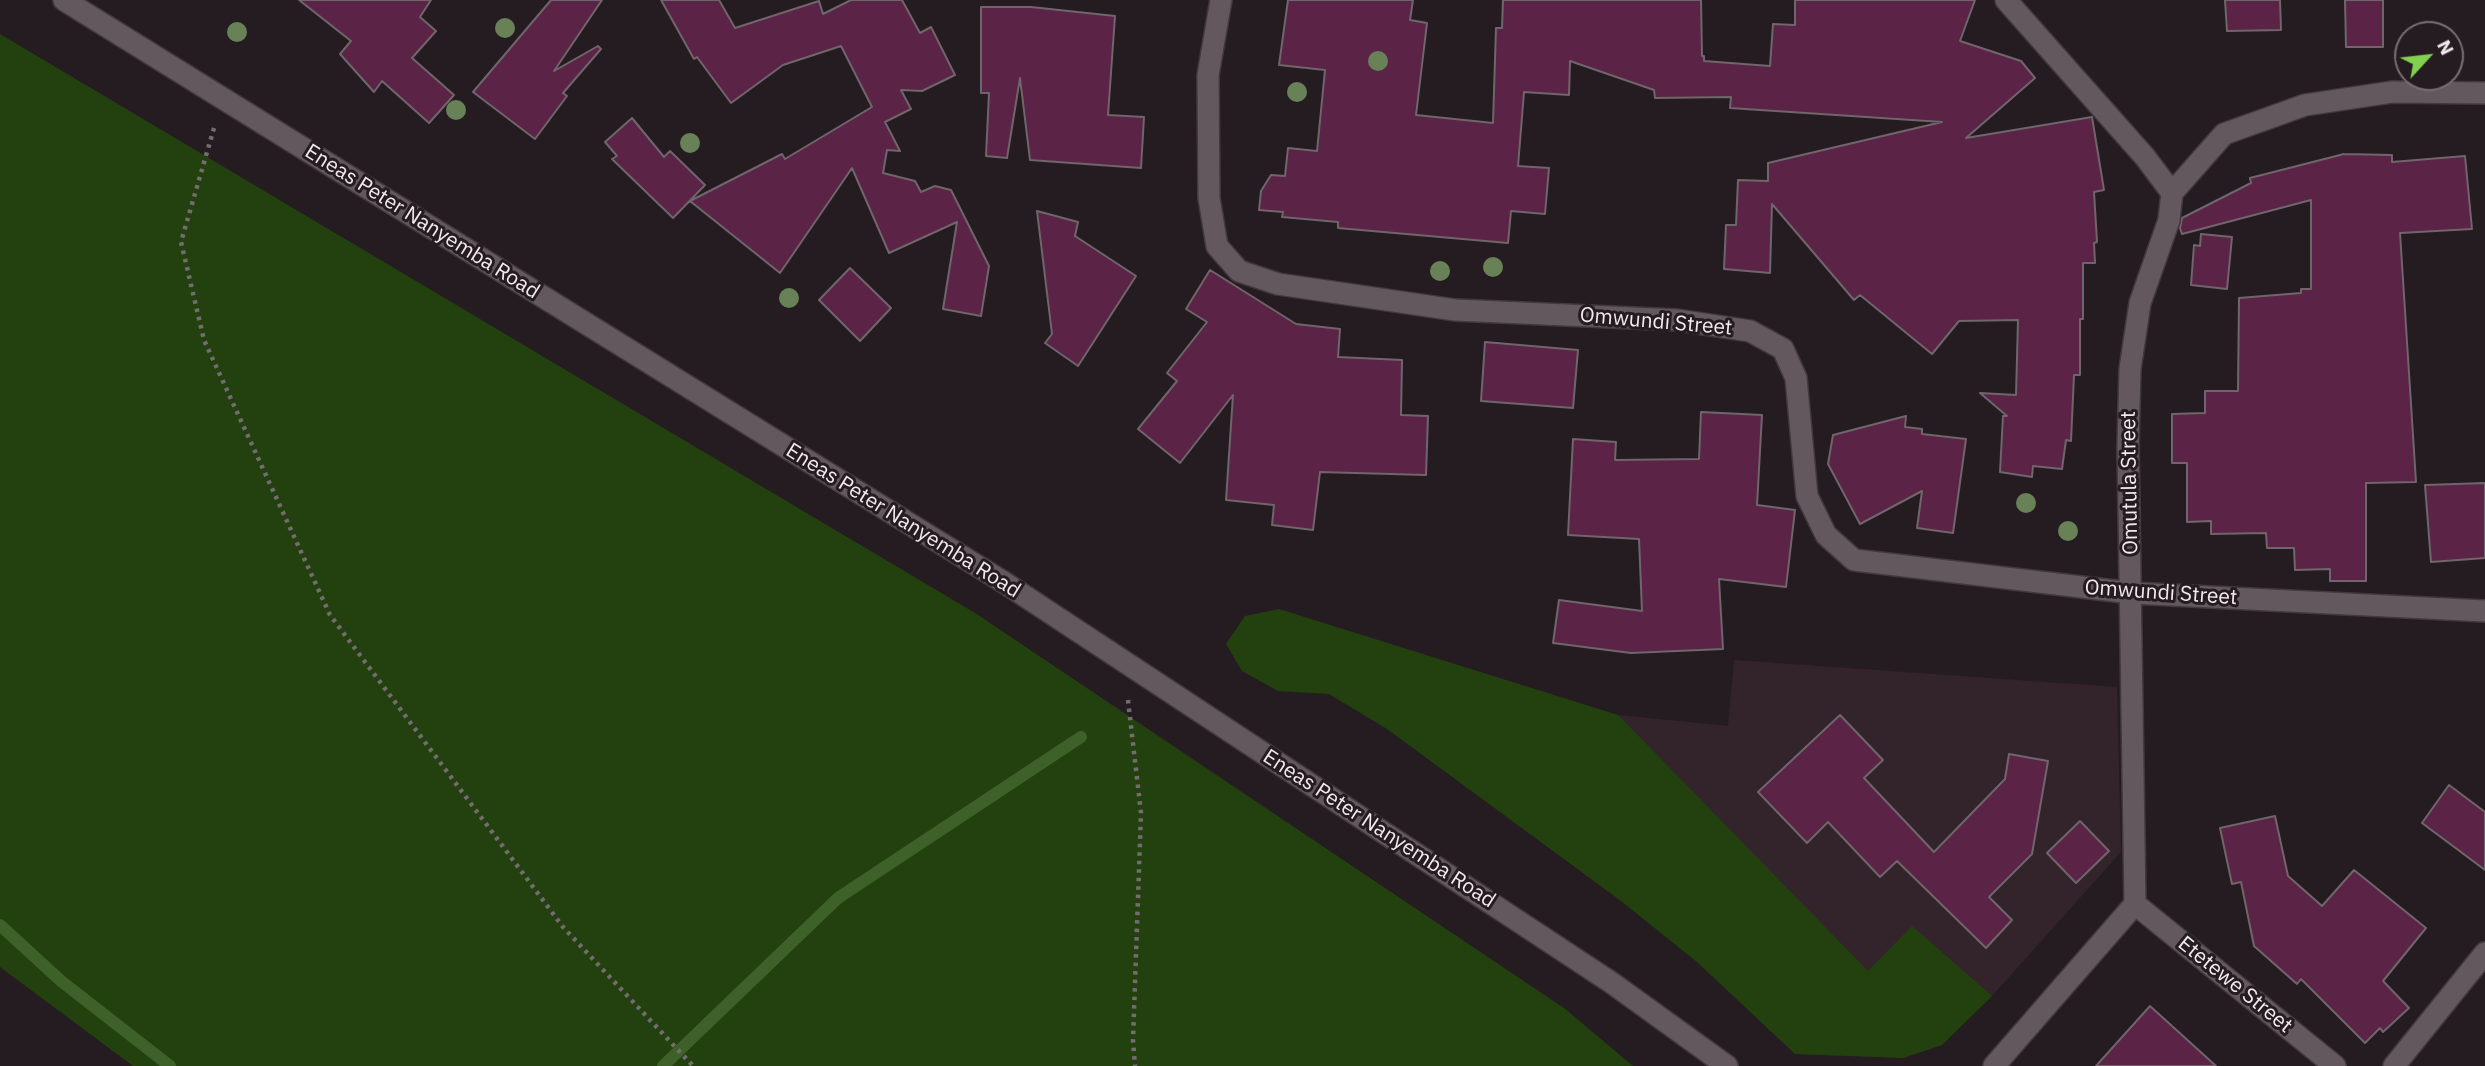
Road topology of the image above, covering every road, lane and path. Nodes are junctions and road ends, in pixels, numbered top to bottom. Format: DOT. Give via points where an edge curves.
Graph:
graph roads {
  1 [pos="64,0"];
  2 [pos="1221,0"];
  3 [pos="2006,0"];
  4 [pos="2485,93"];
  5 [pos="222,98"];
  6 [pos="2172,193"];
  7 [pos="2132,593"];
  8 [pos="2485,611"];
  9 [pos="1123,661"];
  10 [pos="2135,904"];
  11 [pos="2485,953"];
  12 [pos="693,1066"];
  13 [pos="1135,1066"];
  14 [pos="1727,1066"];
  15 [pos="1994,1066"];
  16 [pos="2335,1066"];
  17 [pos="2394,1066"];
  1 -- 5 [label="street, Eneas Peter Nanyemba Road"];
  2 -- 7 [label="street, Omwundi Street" via="1208,75 1209,198 1217,246 1239,271 1278,284 1455,310 1677,320 1750,331 1783,349 1788,359 1796,378 1807,496 1826,535 1854,560"];
  3 -- 6 [label="street"];
  4 -- 6 [label="street" via="2392,92 2305,105 2224,134"];
  5 -- 9 [label="street, Eneas Peter Nanyemba Road"];
  5 -- 12 [label="path" via="181,242 204,340 330,615 563,927"];
  6 -- 7 [label="street, Omutula Street" via="2169,220 2140,303 2130,369"];
  7 -- 8 [label="street, Omwundi Street"];
  7 -- 10 [label="street, Omutula Street"];
  9 -- 13 [label="path" via="1141,813"];
  9 -- 14 [label="street, Eneas Peter Nanyemba Road" via="1612,983"];
  10 -- 15 [label="street"];
  10 -- 16 [label="street, Etetewe Street"];
  11 -- 17 [label="street"];
}
